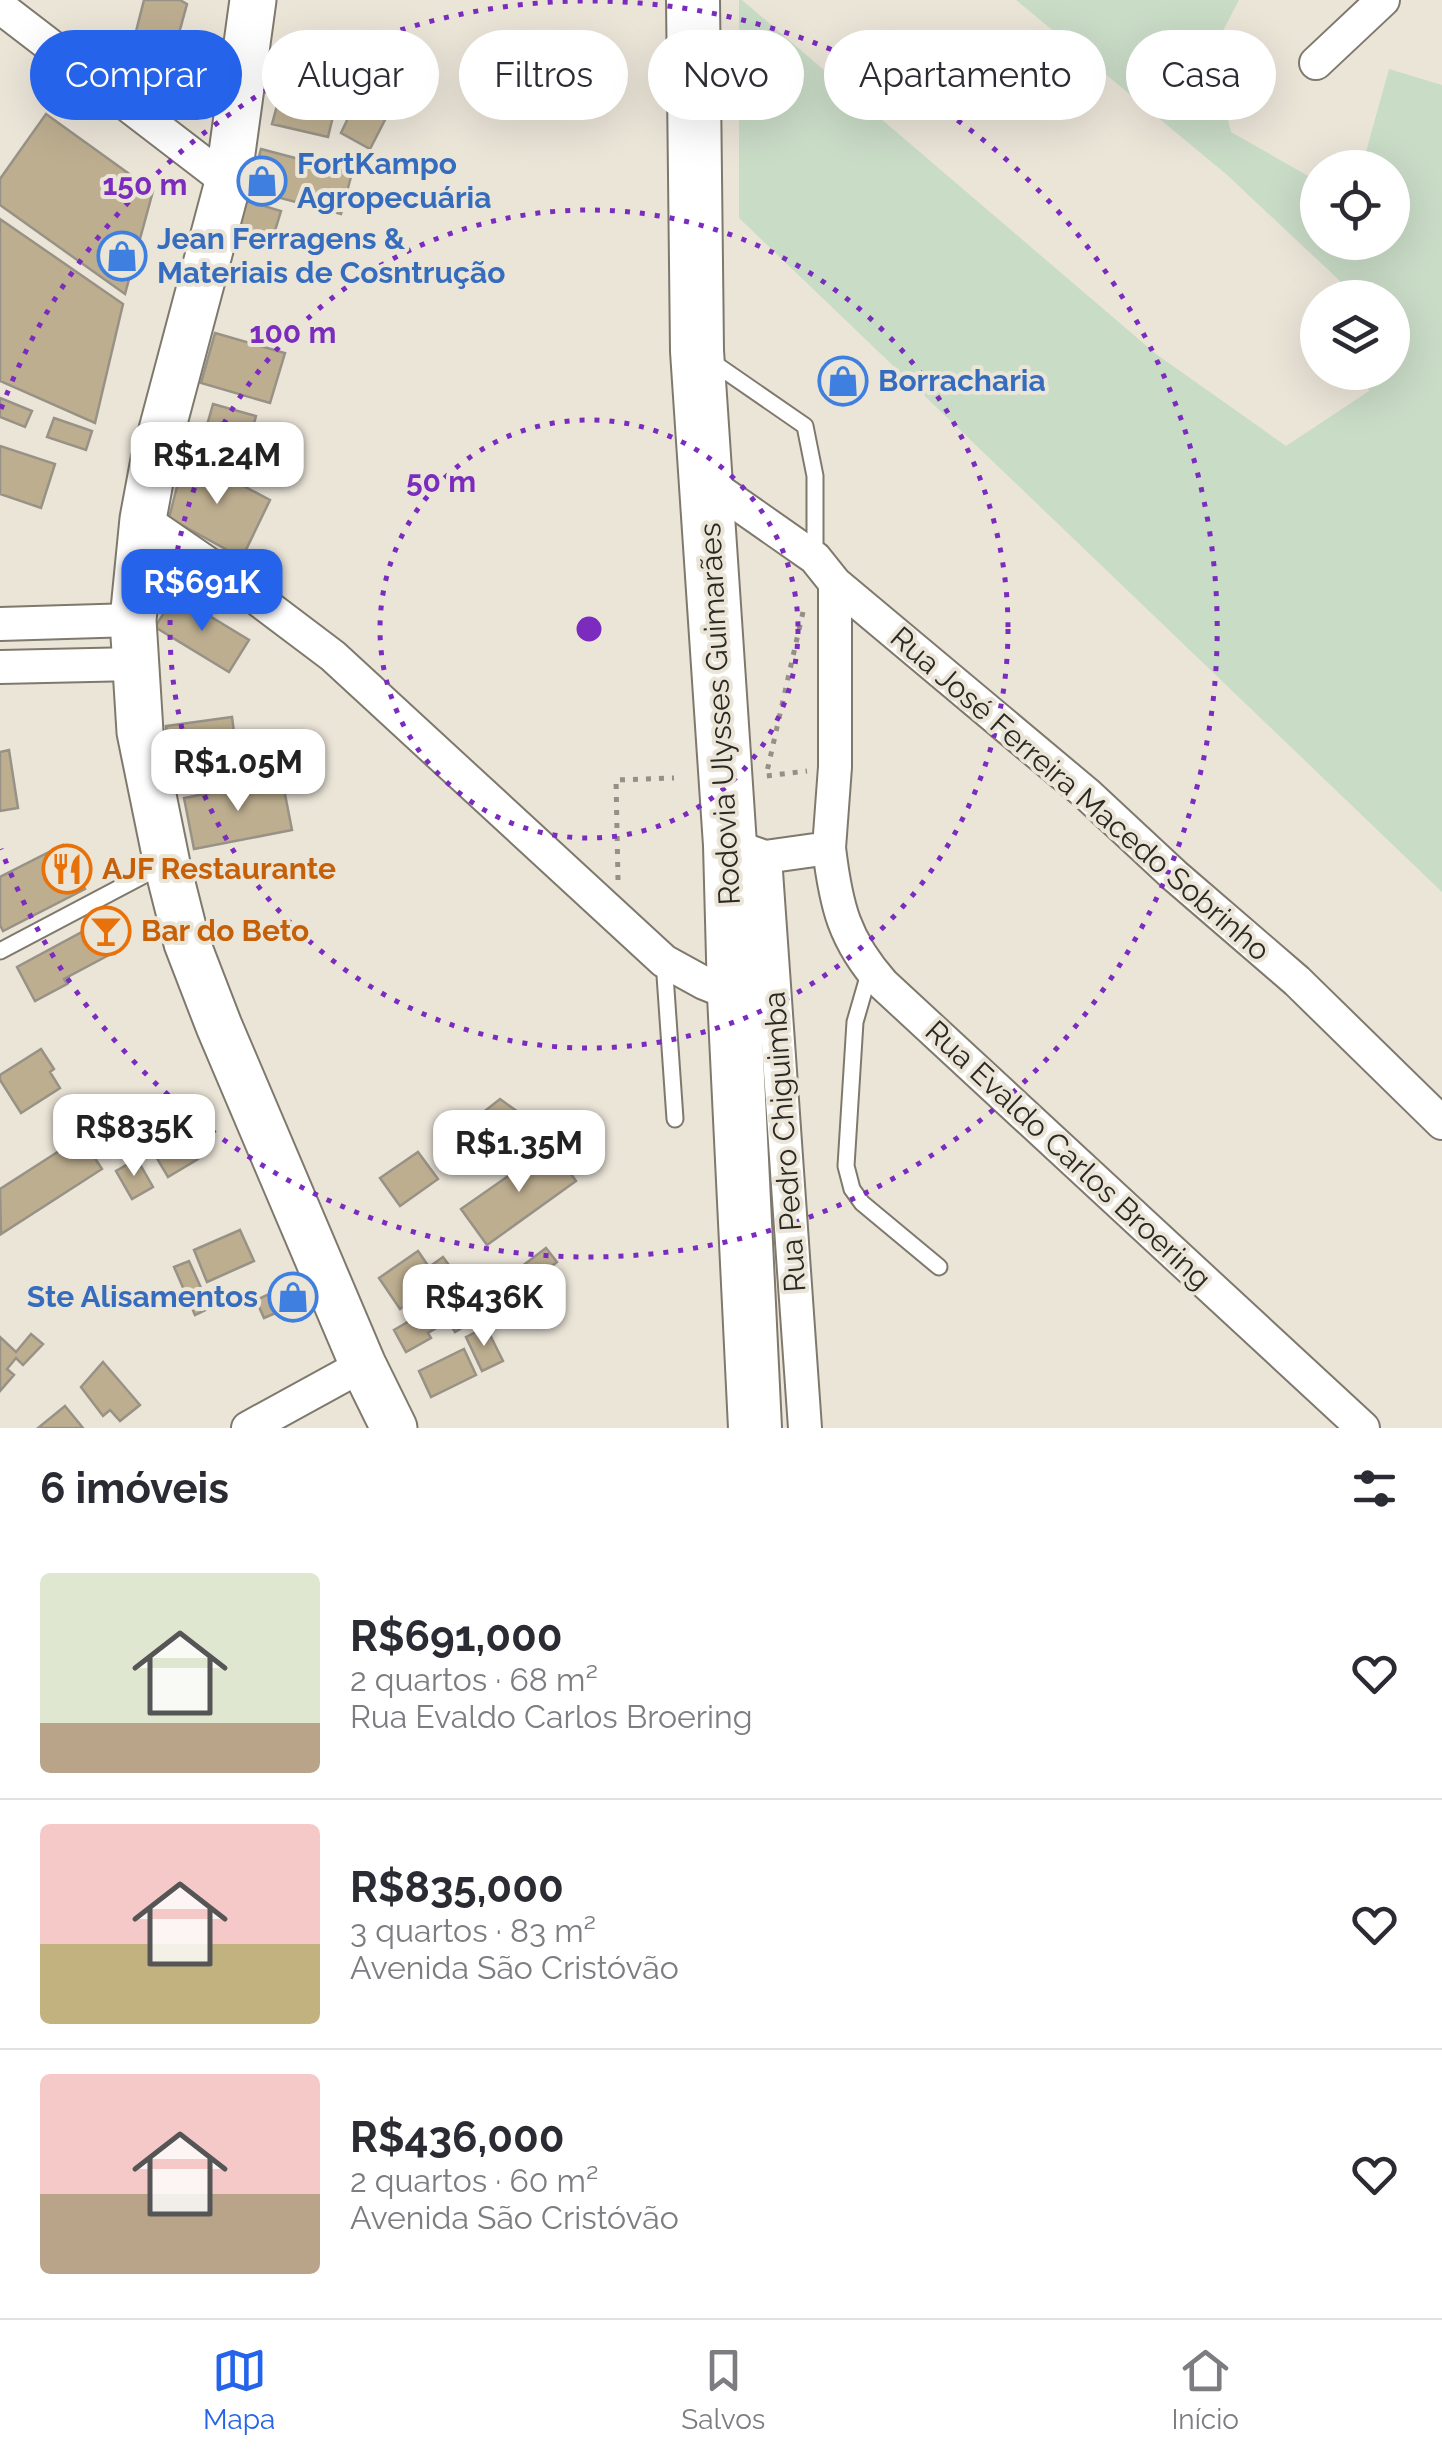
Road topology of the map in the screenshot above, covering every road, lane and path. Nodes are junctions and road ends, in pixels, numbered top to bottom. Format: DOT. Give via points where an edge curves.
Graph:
graph roads {
  1 [pos="253,0"];
  2 [pos="693,0"];
  3 [pos="1382,0"];
  4 [pos="0,7"];
  5 [pos="1316,62"];
  6 [pos="228,182"];
  7 [pos="696,351"];
  8 [pos="706,481"];
  9 [pos="143,519"];
  10 [pos="825,570"];
  11 [pos="133,620"];
  12 [pos="0,624"];
  13 [pos="136,664"];
  14 [pos="0,667"];
  15 [pos="834,767"];
  16 [pos="674,778"];
  17 [pos="829,848"];
  18 [pos="747,851"];
  19 [pos="167,864"];
  20 [pos="618,918"];
  21 [pos="0,950"];
  22 [pos="664,961"];
  23 [pos="870,970"];
  24 [pos="734,995"];
  25 [pos="675,1120"];
  26 [pos="1442,1123"];
  27 [pos="939,1267"];
  28 [pos="363,1365"];
  29 [pos="248,1428"];
  30 [pos="394,1428"];
  31 [pos="754,1428"];
  32 [pos="805,1428"];
  33 [pos="1363,1428"];
  1 -- 6 [label="main road"];
  2 -- 7 [label="highway, Rodovia Ulysses Guimarães"];
  3 -- 5 [label="street"];
  4 -- 6 [label="street"];
  6 -- 9 [label="main road"];
  7 -- 8 [label="highway, Rodovia Ulysses Guimarães"];
  7 -- 10 [label="lane" via="805,426"];
  8 -- 10 [label="street, Rua José Ferreira Macedo Sobrinho"];
  8 -- 18 [label="highway, Rodovia Ulysses Guimarães"];
  9 -- 11 [label="main road"];
  9 -- 20 [label="street" via="333,656"];
  10 -- 15 [label="street, Rua Evaldo Carlos Broering"];
  10 -- 15 [label="path" via="766,776"];
  10 -- 26 [label="street, Rua José Ferreira Macedo Sobrinho" via="1297,982"];
  11 -- 12 [label="street"];
  11 -- 13 [label="main road"];
  13 -- 14 [label="street"];
  13 -- 19 [label="main road" via="140,732"];
  15 -- 17 [label="street, Rua Evaldo Carlos Broering"];
  16 -- 20 [label="path" via="616,780"];
  17 -- 18 [label="street"];
  17 -- 23 [label="street, Rua Evaldo Carlos Broering" via="839,911"];
  18 -- 24 [label="highway, Rodovia Ulysses Guimarães"];
  18 -- 32 [label="street, Rua Pedro Chiguimba"];
  19 -- 21 [label="lane"];
  19 -- 28 [label="main road" via="186,943 218,1026"];
  20 -- 22 [label="street"];
  22 -- 24 [label="street"];
  22 -- 25 [label="lane"];
  23 -- 27 [label="lane" via="856,1022 846,1166 862,1203"];
  23 -- 33 [label="street, Rua Evaldo Carlos Broering"];
  24 -- 31 [label="highway, Rodovia Ulysses Guimarães"];
  28 -- 29 [label="street"];
  28 -- 30 [label="main road"];
}
